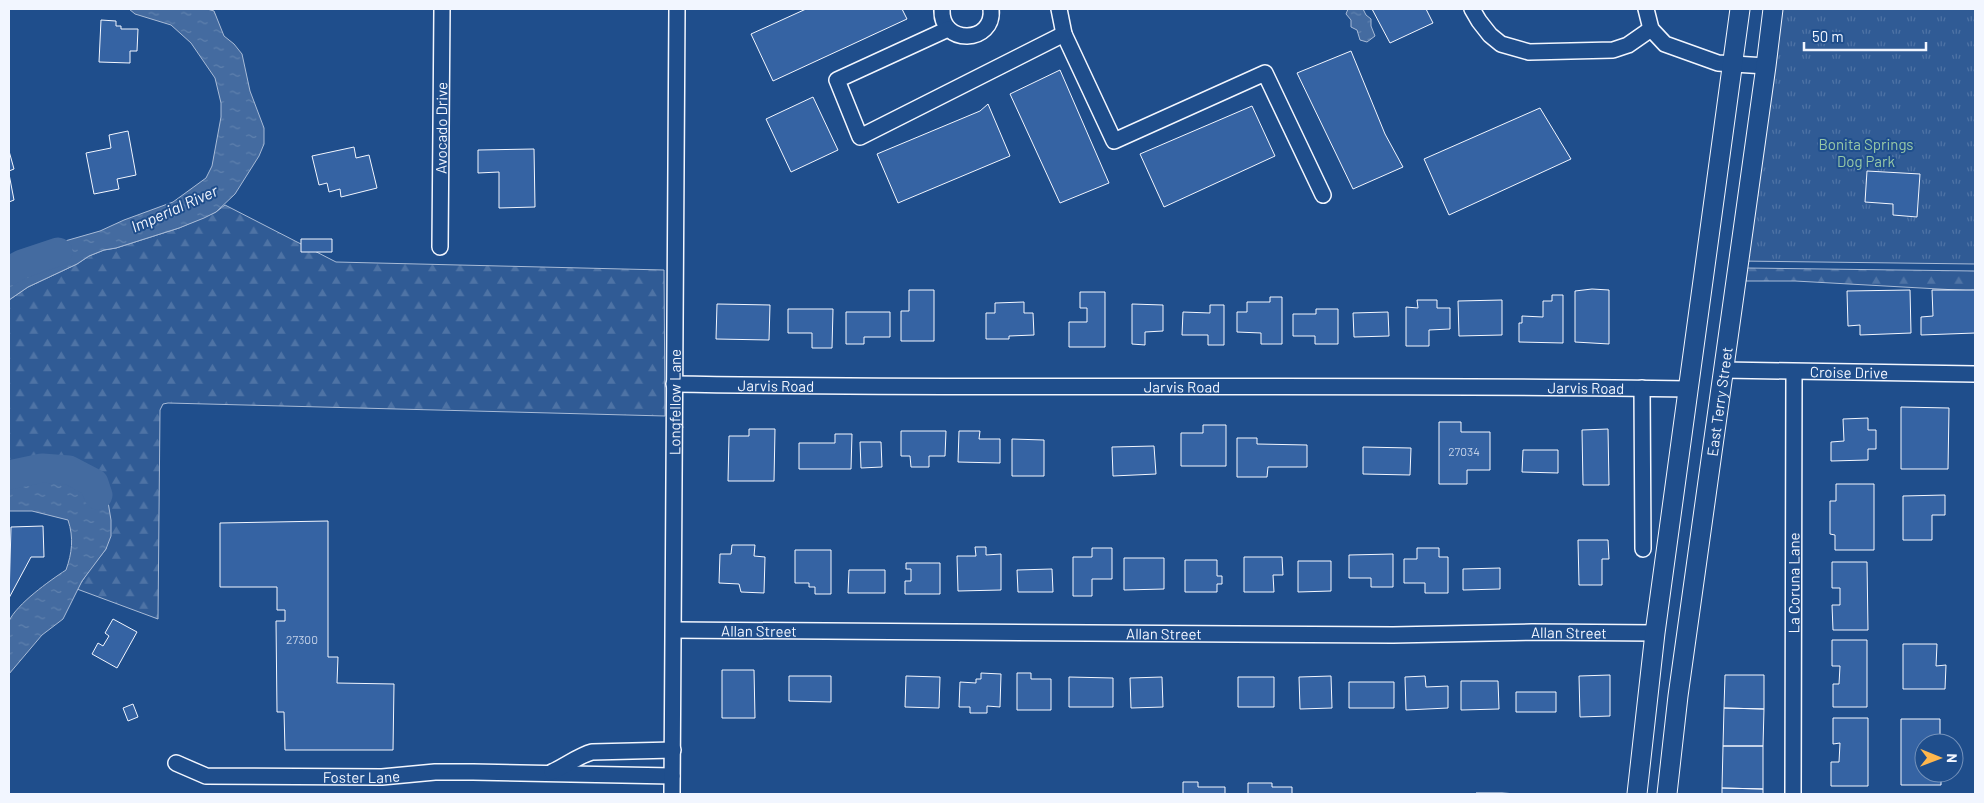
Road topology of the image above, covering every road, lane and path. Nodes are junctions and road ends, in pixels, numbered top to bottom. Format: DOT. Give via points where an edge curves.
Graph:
graph roads {
  1 [pos="442,9"];
  2 [pos="677,9"];
  3 [pos="942,9"];
  4 [pos="991,9"];
  5 [pos="1059,9"];
  6 [pos="1472,9"];
  7 [pos="1646,9"];
  8 [pos="1740,9"];
  9 [pos="1772,9"];
  10 [pos="948,29"];
  11 [pos="1651,29"];
  12 [pos="1064,34"];
  13 [pos="1732,64"];
  14 [pos="1766,66"];
  15 [pos="1323,195"];
  16 [pos="440,247"];
  17 [pos="1724,370"];
  18 [pos="1794,372"];
  19 [pos="1975,374"];
  20 [pos="674,384"];
  21 [pos="1642,388"];
  22 [pos="1689,389"];
  23 [pos="1643,550"];
  24 [pos="674,630"];
  25 [pos="1656,633"];
  26 [pos="672,750"];
  27 [pos="176,763"];
  28 [pos="548,774"];
  29 [pos="672,776"];
  30 [pos="672,794"];
  31 [pos="1637,794"];
  32 [pos="1667,794"];
  33 [pos="1793,794"];
  1 -- 16 [label="street, Avocado Drive"];
  2 -- 20 [label="street, Longfellow Lane"];
  3 -- 10 [label="street"];
  4 -- 10 [label="street" via="989,21 979,33 963,36"];
  5 -- 12 [label="street"];
  6 -- 11 [label="street" via="1490,35 1502,44 1529,52 1613,50 1628,45"];
  7 -- 11 [label="street"];
  8 -- 13 [label="street"];
  9 -- 14 [label="street, East Terry Street"];
  10 -- 12 [label="street" via="837,80 860,137"];
  11 -- 13 [label="street" via="1665,44 1718,63"];
  12 -- 15 [label="street" via="1114,141 1265,73"];
  13 -- 14 [label="street"];
  13 -- 22 [label="street"];
  14 -- 17 [label="street, East Terry Street"];
  17 -- 18 [label="street, Croise Drive"];
  17 -- 32 [label="street, East Terry Street"];
  18 -- 19 [label="street, Croise Drive"];
  18 -- 33 [label="street, La Coruna Lane"];
  20 -- 21 [label="street, Jarvis Road"];
  20 -- 24 [label="street, Longfellow Lane"];
  21 -- 22 [label="street, Jarvis Road"];
  21 -- 23 [label="street"];
  22 -- 25 [label="street"];
  24 -- 25 [label="street, Allan Street" via="1393,635"];
  24 -- 26 [label="street, Longfellow Lane"];
  25 -- 31 [label="street"];
  26 -- 28 [label="street, Foster Lane" via="592,752"];
  26 -- 29 [label="street, Longfellow Lane"];
  27 -- 28 [label="street, Foster Lane" via="206,776 382,777 435,772"];
  28 -- 29 [label="street, Foster Lane"];
  29 -- 30 [label="street, Longfellow Lane"];
}
